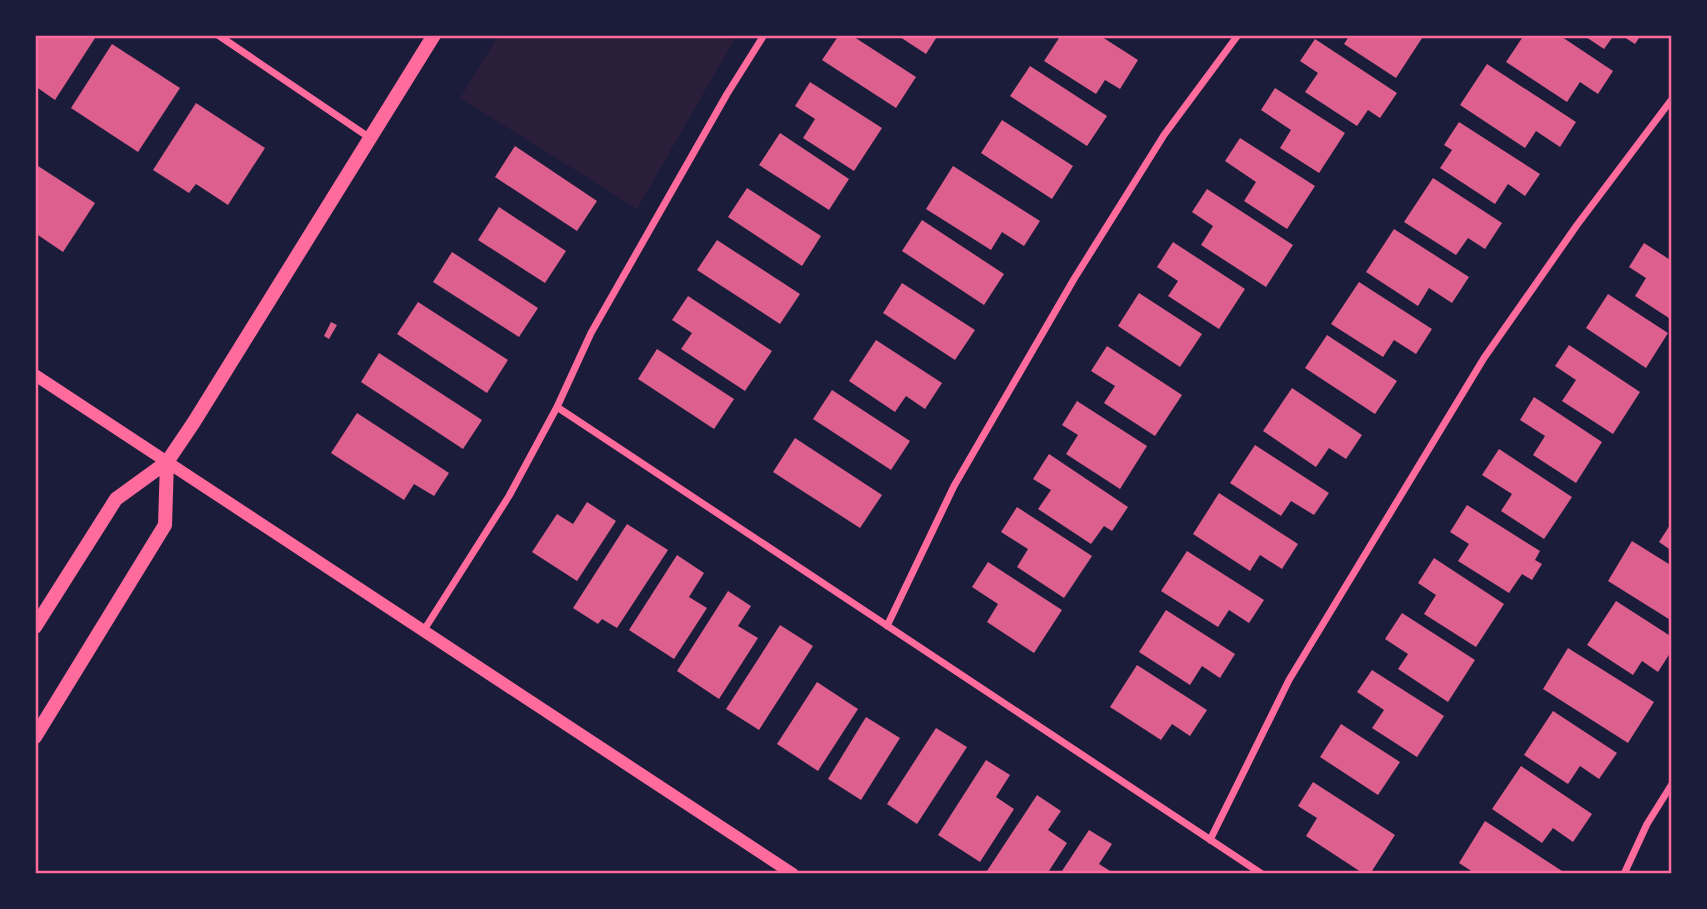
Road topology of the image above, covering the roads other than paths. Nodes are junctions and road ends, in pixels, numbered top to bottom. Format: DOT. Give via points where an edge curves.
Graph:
graph roads {
  1 [pos="218,35"];
  2 [pos="434,35"];
  3 [pos="764,35"];
  4 [pos="1238,35"];
  5 [pos="1672,99"];
  6 [pos="370,138"];
  7 [pos="35,375"];
  8 [pos="557,407"];
  9 [pos="167,462"];
  10 [pos="887,626"];
  11 [pos="35,627"];
  12 [pos="424,630"];
  13 [pos="35,737"];
  14 [pos="1672,784"];
  15 [pos="1210,840"];
  16 [pos="793,874"];
  17 [pos="1262,874"];
  18 [pos="1624,874"];
  1 -- 6 [label="street"];
  2 -- 6 [label="main road"];
  3 -- 8 [label="street" via="598,322"];
  4 -- 10 [label="street" via="1164,135 1074,279 954,486"];
  5 -- 15 [label="street" via="1484,358 1289,680"];
  6 -- 9 [label="main road"];
  7 -- 9 [label="street"];
  8 -- 10 [label="street"];
  8 -- 12 [label="street" via="509,496"];
  9 -- 11 [label="main road" via="116,499"];
  9 -- 12 [label="street"];
  9 -- 13 [label="main road" via="165,525"];
  10 -- 15 [label="street"];
  12 -- 16 [label="street"];
  14 -- 18 [label="street"];
  15 -- 17 [label="street"];
}
